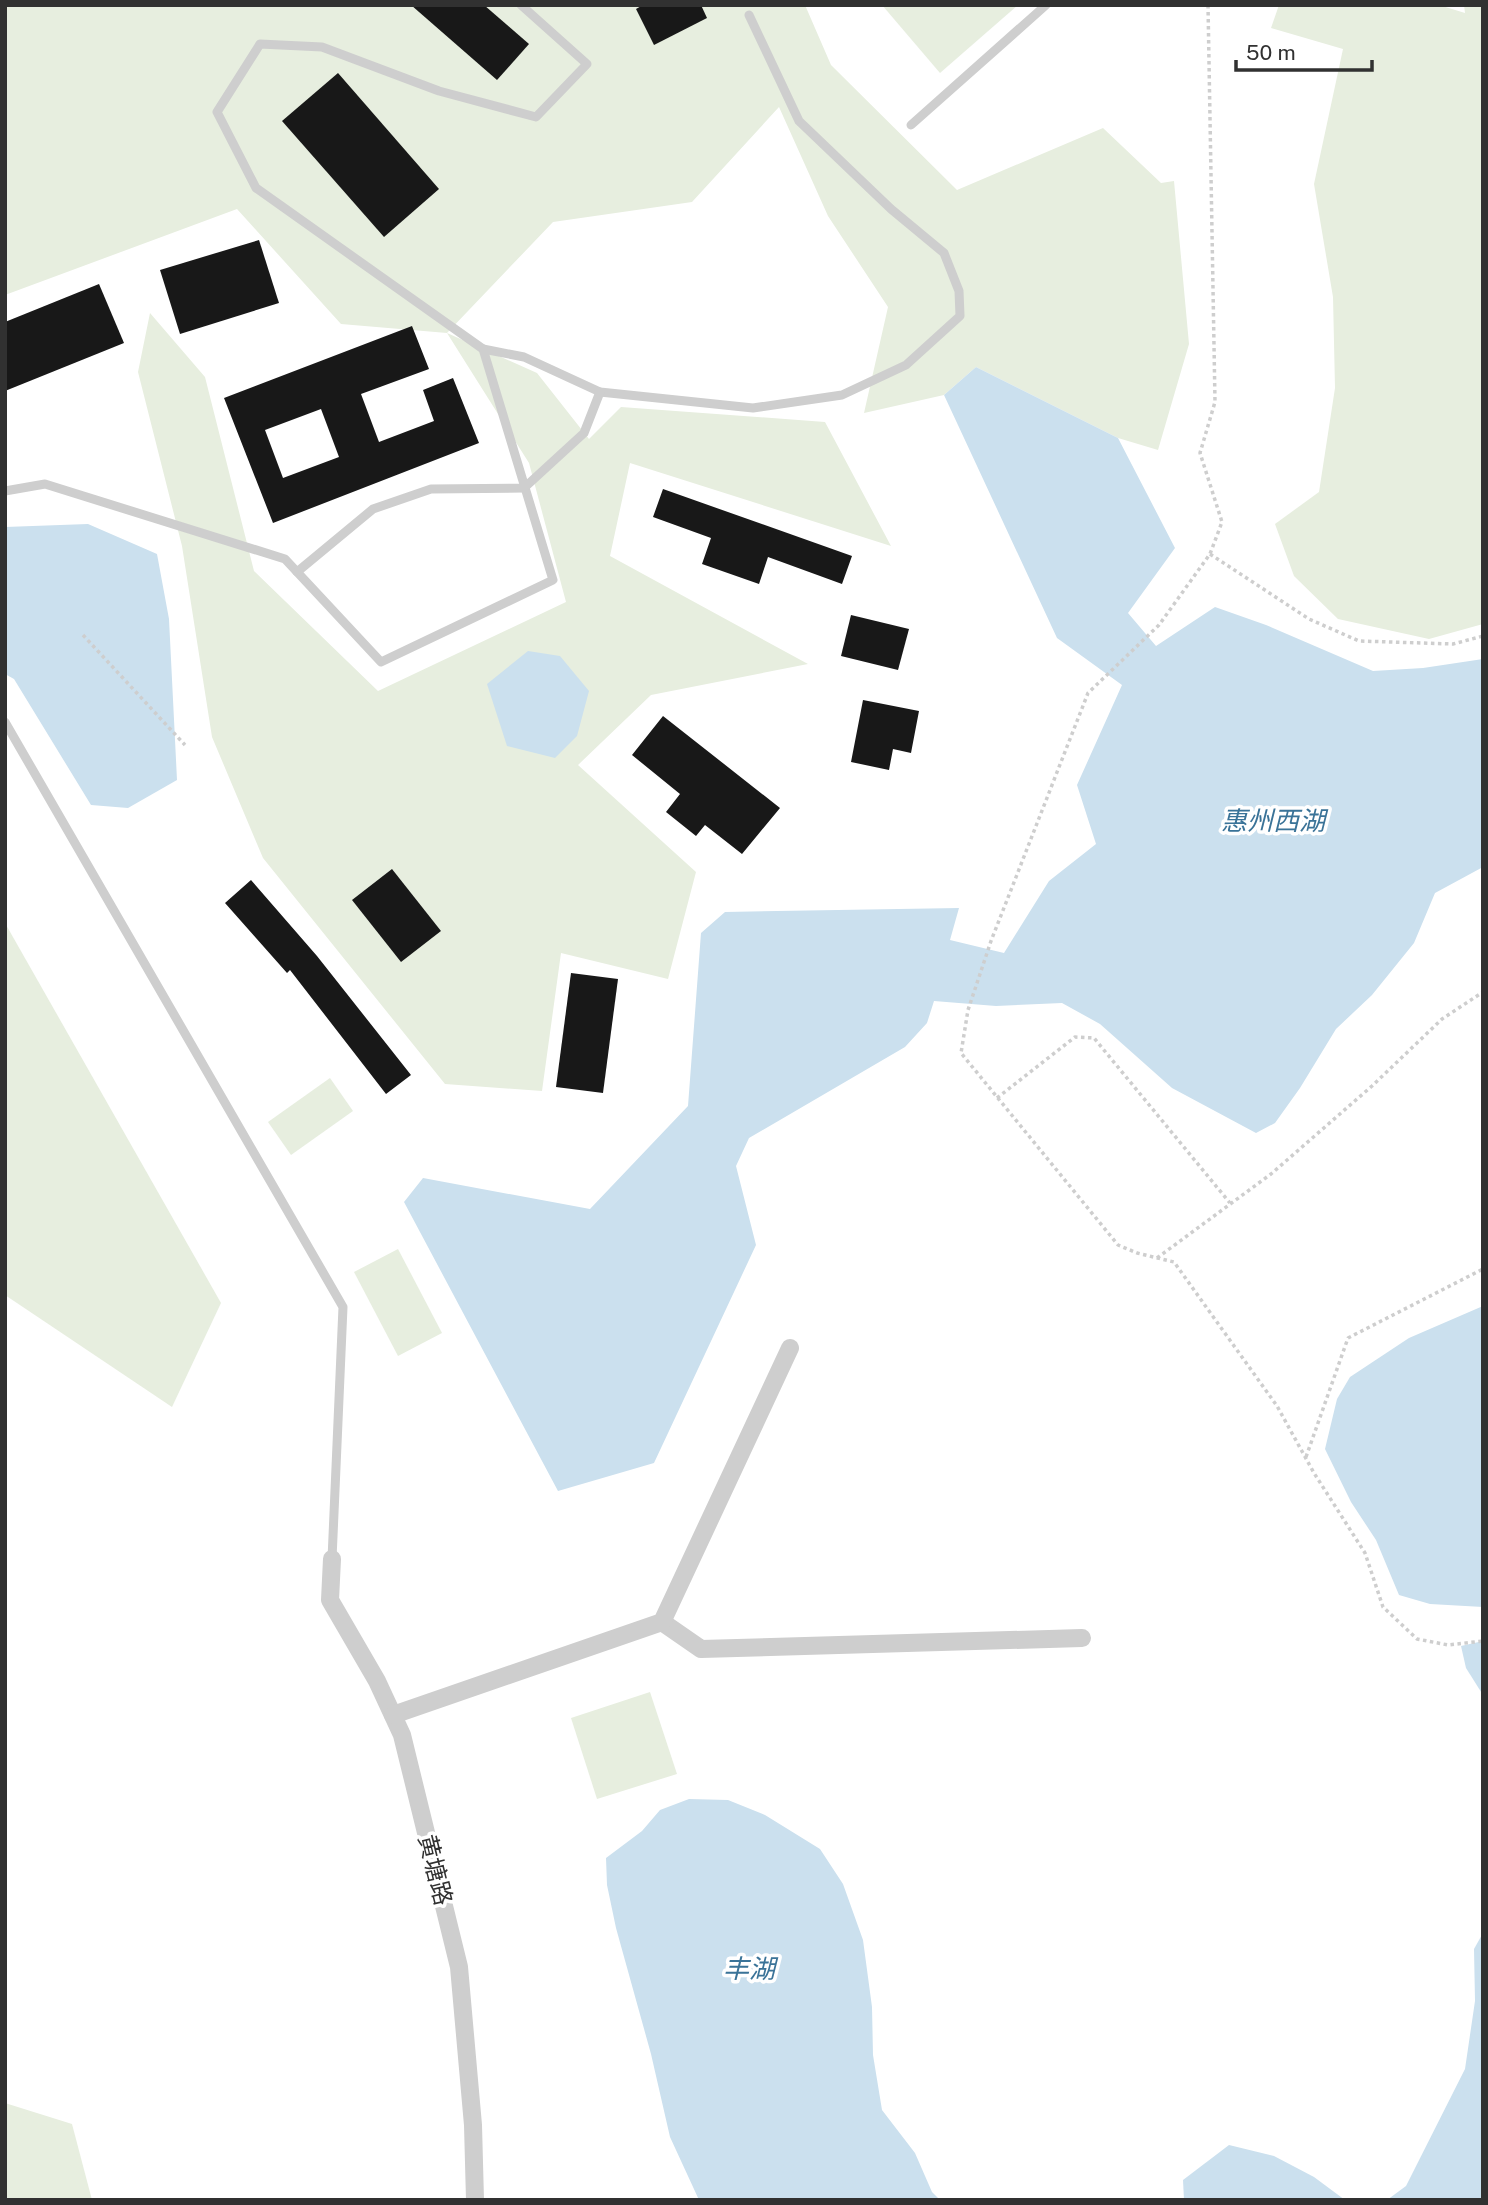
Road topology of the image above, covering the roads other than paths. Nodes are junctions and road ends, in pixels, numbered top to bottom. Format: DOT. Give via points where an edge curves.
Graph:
graph roads {
  1 [pos="521,5"];
  2 [pos="1046,5"];
  3 [pos="749,15"];
  4 [pos="911,125"];
  5 [pos="484,349"];
  6 [pos="600,392"];
  7 [pos="524,488"];
  8 [pos="5,491"];
  9 [pos="297,572"];
  10 [pos="5,722"];
  11 [pos="790,1348"];
  12 [pos="332,1559"];
  13 [pos="662,1622"];
  14 [pos="1082,1638"];
  15 [pos="393,1715"];
  16 [pos="475,2200"];
  1 -- 5 [label="lane" via="587,64 536,117 439,91 322,47 260,44 217,112 256,188"];
  2 -- 4 [label="lane"];
  3 -- 6 [label="lane" via="799,121 944,253 959,291 960,316 906,365 842,394 753,408"];
  5 -- 6 [label="lane" via="524,357"];
  5 -- 7 [label="lane"];
  6 -- 7 [label="lane" via="584,433"];
  7 -- 9 [label="lane" via="431,489 373,509"];
  7 -- 9 [label="lane" via="553,580 381,662"];
  8 -- 9 [label="lane" via="45,484 285,559"];
  10 -- 12 [label="lane" via="343,1307"];
  11 -- 13 [label="street"];
  12 -- 15 [label="street, 黄塘路" via="330,1600"];
  13 -- 14 [label="street" via="701,1649"];
  13 -- 15 [label="street"];
  15 -- 16 [label="street, 黄塘路" via="402,1735 459,1967"];
}
